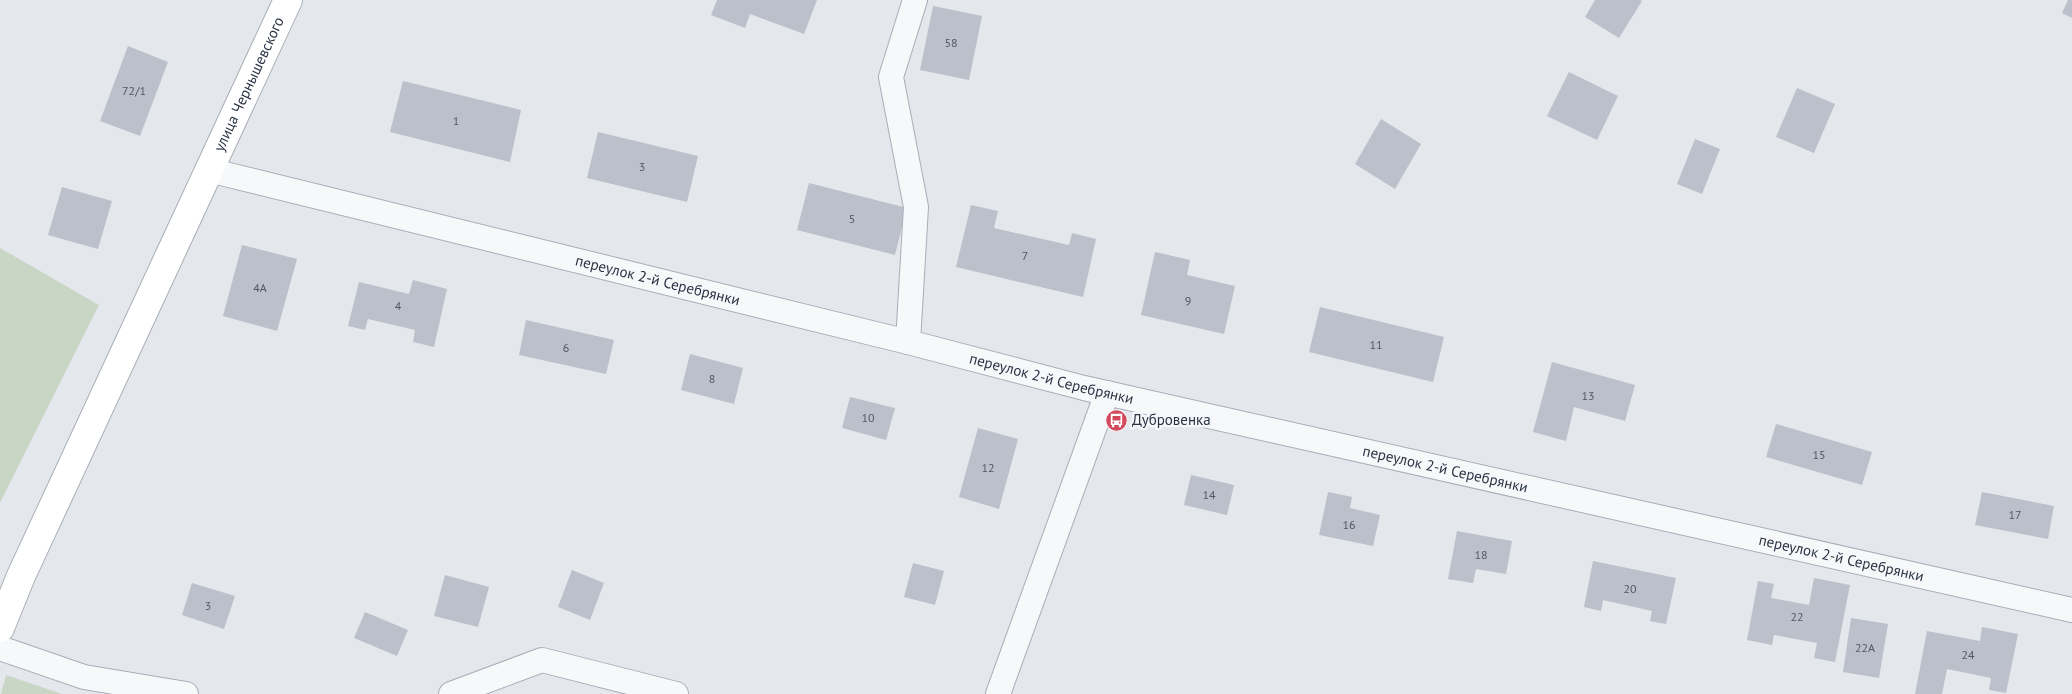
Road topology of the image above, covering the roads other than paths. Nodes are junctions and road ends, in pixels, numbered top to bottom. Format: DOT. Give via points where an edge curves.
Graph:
graph roads {
  1 [pos="288,0"];
  2 [pos="916,0"];
  3 [pos="209,170"];
  4 [pos="908,342"];
  5 [pos="1107,393"];
  6 [pos="2072,610"];
  7 [pos="0,628"];
  8 [pos="0,648"];
  9 [pos="186,694"];
  10 [pos="451,694"];
  11 [pos="676,694"];
  12 [pos="998,694"];
  1 -- 3 [label="street, улица Чернышевского"];
  2 -- 4 [label="street" via="891,77 916,208"];
  3 -- 4 [label="street, переулок 2-й Серебрянки"];
  3 -- 7 [label="street, улица Чернышевского"];
  4 -- 5 [label="street, переулок 2-й Серебрянки"];
  5 -- 6 [label="street, переулок 2-й Серебрянки"];
  5 -- 12 [label="street"];
  8 -- 9 [label="street" via="84,677"];
  10 -- 11 [label="street" via="542,660"];
}
